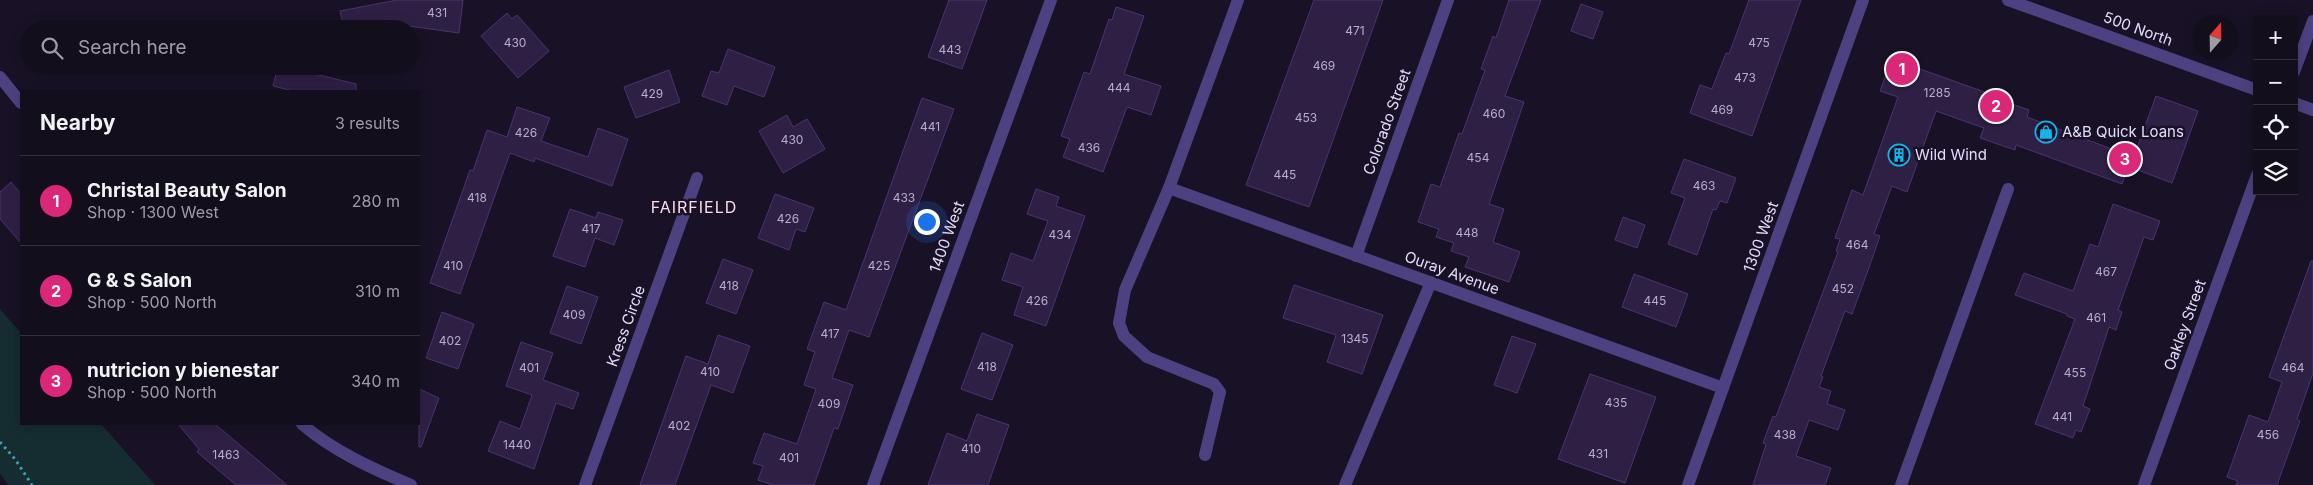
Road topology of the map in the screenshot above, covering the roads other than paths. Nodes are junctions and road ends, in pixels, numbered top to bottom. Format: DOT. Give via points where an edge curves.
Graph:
graph roads {
  1 [pos="1051,0"];
  2 [pos="1238,0"];
  3 [pos="1448,0"];
  4 [pos="1864,0"];
  5 [pos="2008,0"];
  6 [pos="2313,21"];
  7 [pos="2298,61"];
  8 [pos="0,77"];
  9 [pos="2253,89"];
  10 [pos="20,102"];
  11 [pos="2298,104"];
  12 [pos="2313,110"];
  13 [pos="697,178"];
  14 [pos="2253,186"];
  15 [pos="1169,188"];
  16 [pos="2008,190"];
  17 [pos="1356,256"];
  18 [pos="1430,282"];
  19 [pos="1723,388"];
  20 [pos="308,426"];
  21 [pos="1205,455"];
  22 [pos="411,485"];
  23 [pos="585,485"];
  24 [pos="873,485"];
  25 [pos="1345,485"];
  26 [pos="1688,485"];
  27 [pos="1901,485"];
  28 [pos="2144,485"];
  1 -- 24 [label="street, 1400 West"];
  2 -- 15 [label="street"];
  3 -- 17 [label="street, Colorado Street"];
  4 -- 19 [label="street, 1300 West"];
  5 -- 9 [label="street, 500 North"];
  6 -- 7 [label="street"];
  8 -- 10 [label="street"];
  11 -- 12 [label="street"];
  13 -- 23 [label="street, Kress Circle"];
  14 -- 28 [label="street, Oakley Street"];
  15 -- 17 [label="street, Ouray Avenue"];
  15 -- 21 [label="street" via="1125,290 1119,323 1124,336 1147,357 1214,384 1220,392"];
  16 -- 27 [label="street"];
  17 -- 18 [label="street, Ouray Avenue"];
  18 -- 19 [label="street, Ouray Avenue"];
  18 -- 25 [label="street"];
  19 -- 26 [label="street, 1300 West"];
  20 -- 22 [label="street" via="376,470"];
}
